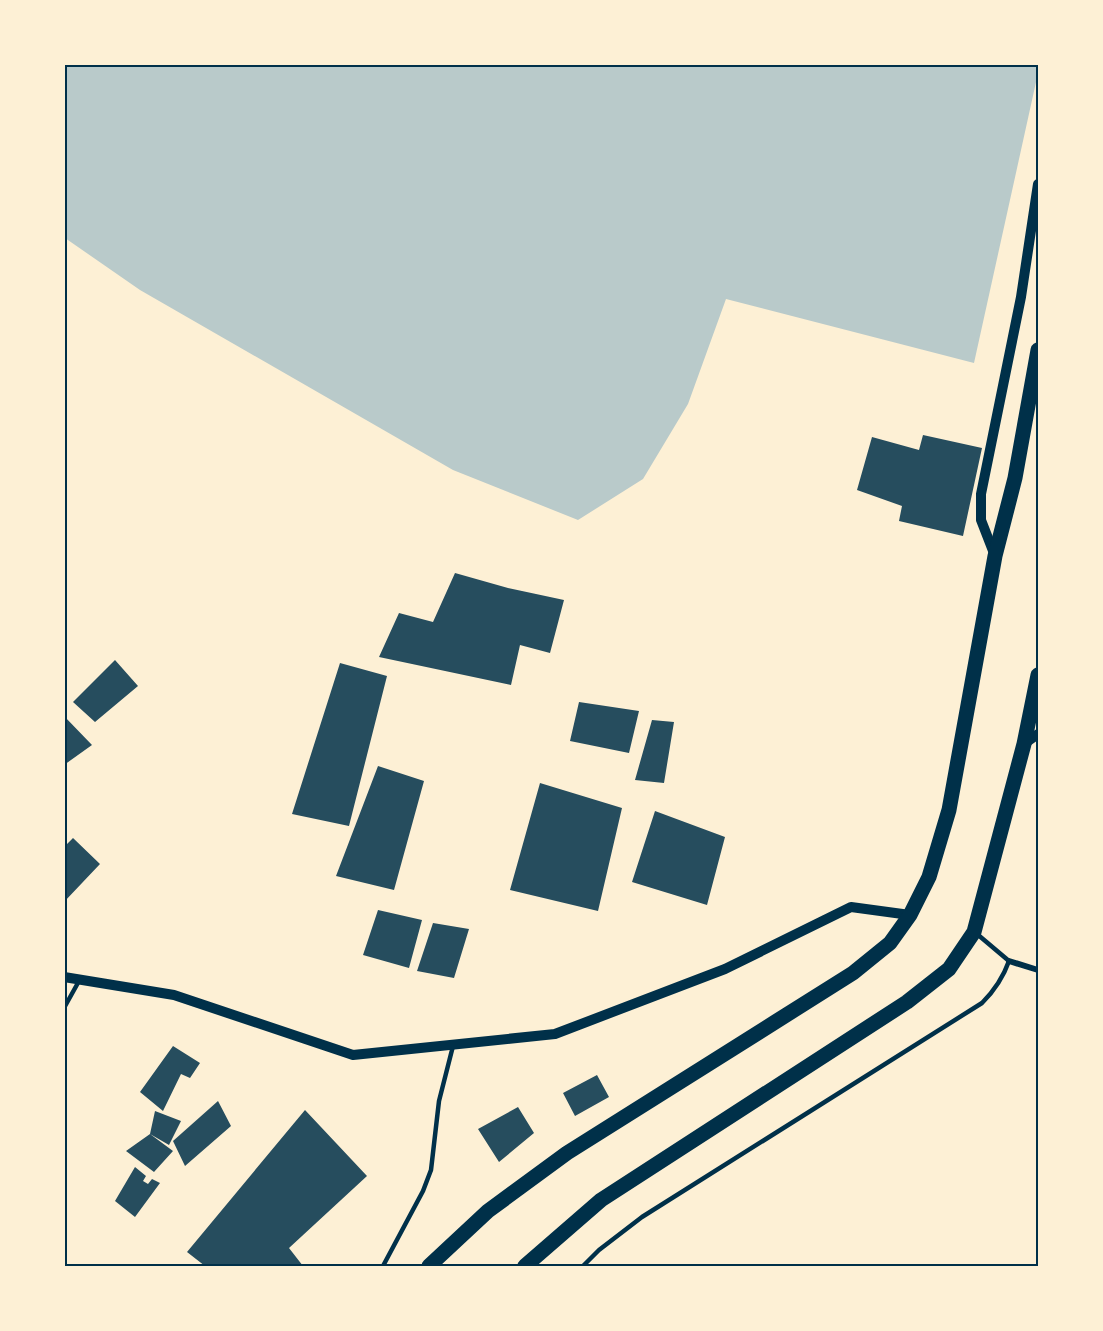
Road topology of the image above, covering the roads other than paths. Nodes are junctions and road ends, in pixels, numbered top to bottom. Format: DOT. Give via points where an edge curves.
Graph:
graph roads {
  1 [pos="1038,184"];
  2 [pos="1038,350"];
  3 [pos="995,556"];
  4 [pos="1037,680"];
  5 [pos="1038,734"];
  6 [pos="1024,744"];
  7 [pos="910,915"];
  8 [pos="974,932"];
  9 [pos="1009,961"];
  10 [pos="1038,970"];
  11 [pos="64,977"];
  12 [pos="80,980"];
  13 [pos="64,1008"];
  14 [pos="454,1044"];
  15 [pos="383,1266"];
  16 [pos="429,1266"];
  17 [pos="525,1266"];
  18 [pos="583,1266"];
  1 -- 3 [label="street" via="1021,297 981,494 981,520"];
  2 -- 3 [label="main road" via="1015,478"];
  3 -- 7 [label="main road" via="949,810 929,877"];
  4 -- 6 [label="main road"];
  5 -- 6 [label="street"];
  6 -- 8 [label="main road"];
  7 -- 14 [label="street" via="851,907 725,969 555,1034"];
  7 -- 16 [label="main road" via="890,943 854,973 567,1154 488,1211"];
  8 -- 9 [label="lane"];
  8 -- 17 [label="main road" via="949,969 907,1002 601,1200"];
  9 -- 10 [label="street"];
  9 -- 18 [label="lane" via="1004,976 982,1003 642,1217"];
  11 -- 12 [label="street"];
  12 -- 13 [label="lane"];
  12 -- 14 [label="street" via="174,995 353,1054"];
  14 -- 15 [label="lane" via="439,1101 431,1170"];
}
